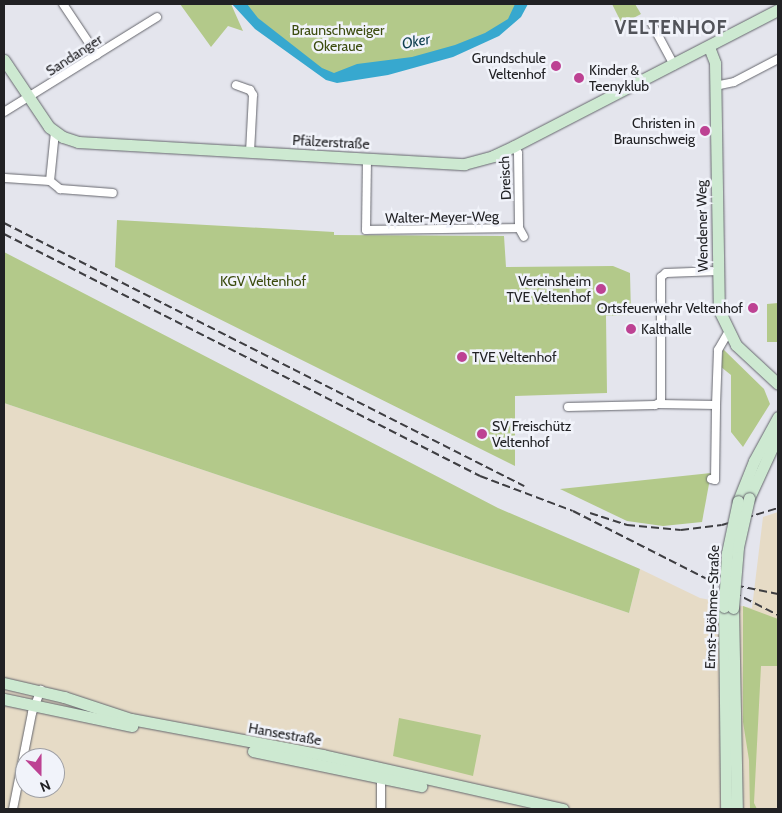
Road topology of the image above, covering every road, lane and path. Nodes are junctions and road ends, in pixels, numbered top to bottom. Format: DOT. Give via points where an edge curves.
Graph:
graph roads {
  1 [pos="63,4"];
  2 [pos="778,10"];
  3 [pos="157,16"];
  4 [pos="652,24"];
  5 [pos="709,46"];
  6 [pos="97,55"];
  7 [pos="778,59"];
  8 [pos="4,60"];
  9 [pos="674,65"];
  10 [pos="236,85"];
  11 [pos="716,86"];
  12 [pos="29,99"];
  13 [pos="4,112"];
  14 [pos="55,132"];
  15 [pos="514,146"];
  16 [pos="250,153"];
  17 [pos="367,159"];
  18 [pos="5,178"];
  19 [pos="50,181"];
  20 [pos="113,193"];
  21 [pos="519,228"];
  22 [pos="524,237"];
  23 [pos="718,270"];
  24 [pos="728,333"];
  25 [pos="778,384"];
  26 [pos="659,404"];
  27 [pos="716,405"];
  28 [pos="568,407"];
  29 [pos="778,417"];
  30 [pos="778,435"];
  31 [pos="711,479"];
  32 [pos="744,500"];
  33 [pos="729,607"];
  34 [pos="4,683"];
  35 [pos="41,690"];
  36 [pos="4,699"];
  37 [pos="33,706"];
  38 [pos="381,773"];
  39 [pos="13,809"];
  40 [pos="381,809"];
  41 [pos="533,809"];
  42 [pos="563,809"];
  43 [pos="726,809"];
  44 [pos="736,809"];
  1 -- 6 [label="street"];
  2 -- 5 [label="street, Pfälzerstraße"];
  3 -- 6 [label="street, Sandanger"];
  4 -- 9 [label="street"];
  5 -- 9 [label="street, Pfälzerstraße"];
  5 -- 11 [label="street, Wendener Weg" via="715,63"];
  6 -- 12 [label="street, Sandanger"];
  7 -- 11 [label="street" via="734,82"];
  8 -- 12 [label="street, Pfälzerstraße"];
  9 -- 15 [label="street, Pfälzerstraße"];
  10 -- 16 [label="street" via="250,90 253,95"];
  11 -- 23 [label="street, Wendener Weg"];
  12 -- 13 [label="street, Sandanger"];
  12 -- 14 [label="street, Pfälzerstraße"];
  14 -- 16 [label="street, Pfälzerstraße" via="70,140 90,144"];
  14 -- 19 [label="street"];
  15 -- 17 [label="street, Pfälzerstraße" via="483,160 464,164"];
  15 -- 21 [label="street, Dreisch" via="518,153"];
  16 -- 17 [label="street, Pfälzerstraße"];
  17 -- 21 [label="street, Walter-Meyer-Weg" via="366,230"];
  18 -- 19 [label="street"];
  19 -- 20 [label="street" via="60,189"];
  21 -- 22 [label="street, Dreisch"];
  23 -- 24 [label="street, Wendener Weg" via="719,310"];
  23 -- 26 [label="street" via="666,273 661,277 662,399"];
  24 -- 25 [label="street, Wendener Weg" via="745,355"];
  24 -- 27 [label="street" via="718,350"];
  26 -- 27 [label="street"];
  26 -- 28 [label="street"];
  27 -- 31 [label="street" via="715,480"];
  29 -- 32 [label="street, Ernst-Böhme-Straße" via="754,461"];
  30 -- 32 [label="street, Ernst-Böhme-Straße"];
  32 -- 33 [label="street, Ernst-Böhme-Straße, bridge" via="727,553"];
  33 -- 43 [label="street, Ernst-Böhme-Straße"];
  33 -- 44 [label="street, Ernst-Böhme-Straße"];
  34 -- 35 [label="street, Hansestraße"];
  35 -- 37 [label="street"];
  35 -- 38 [label="street, Hansestraße" via="131,719"];
  36 -- 37 [label="street, Hansestraße"];
  37 -- 38 [label="street, Hansestraße"];
  37 -- 39 [label="street"];
  38 -- 40 [label="street"];
  38 -- 41 [label="street, Hansestraße"];
  38 -- 42 [label="street, Hansestraße"];
}
